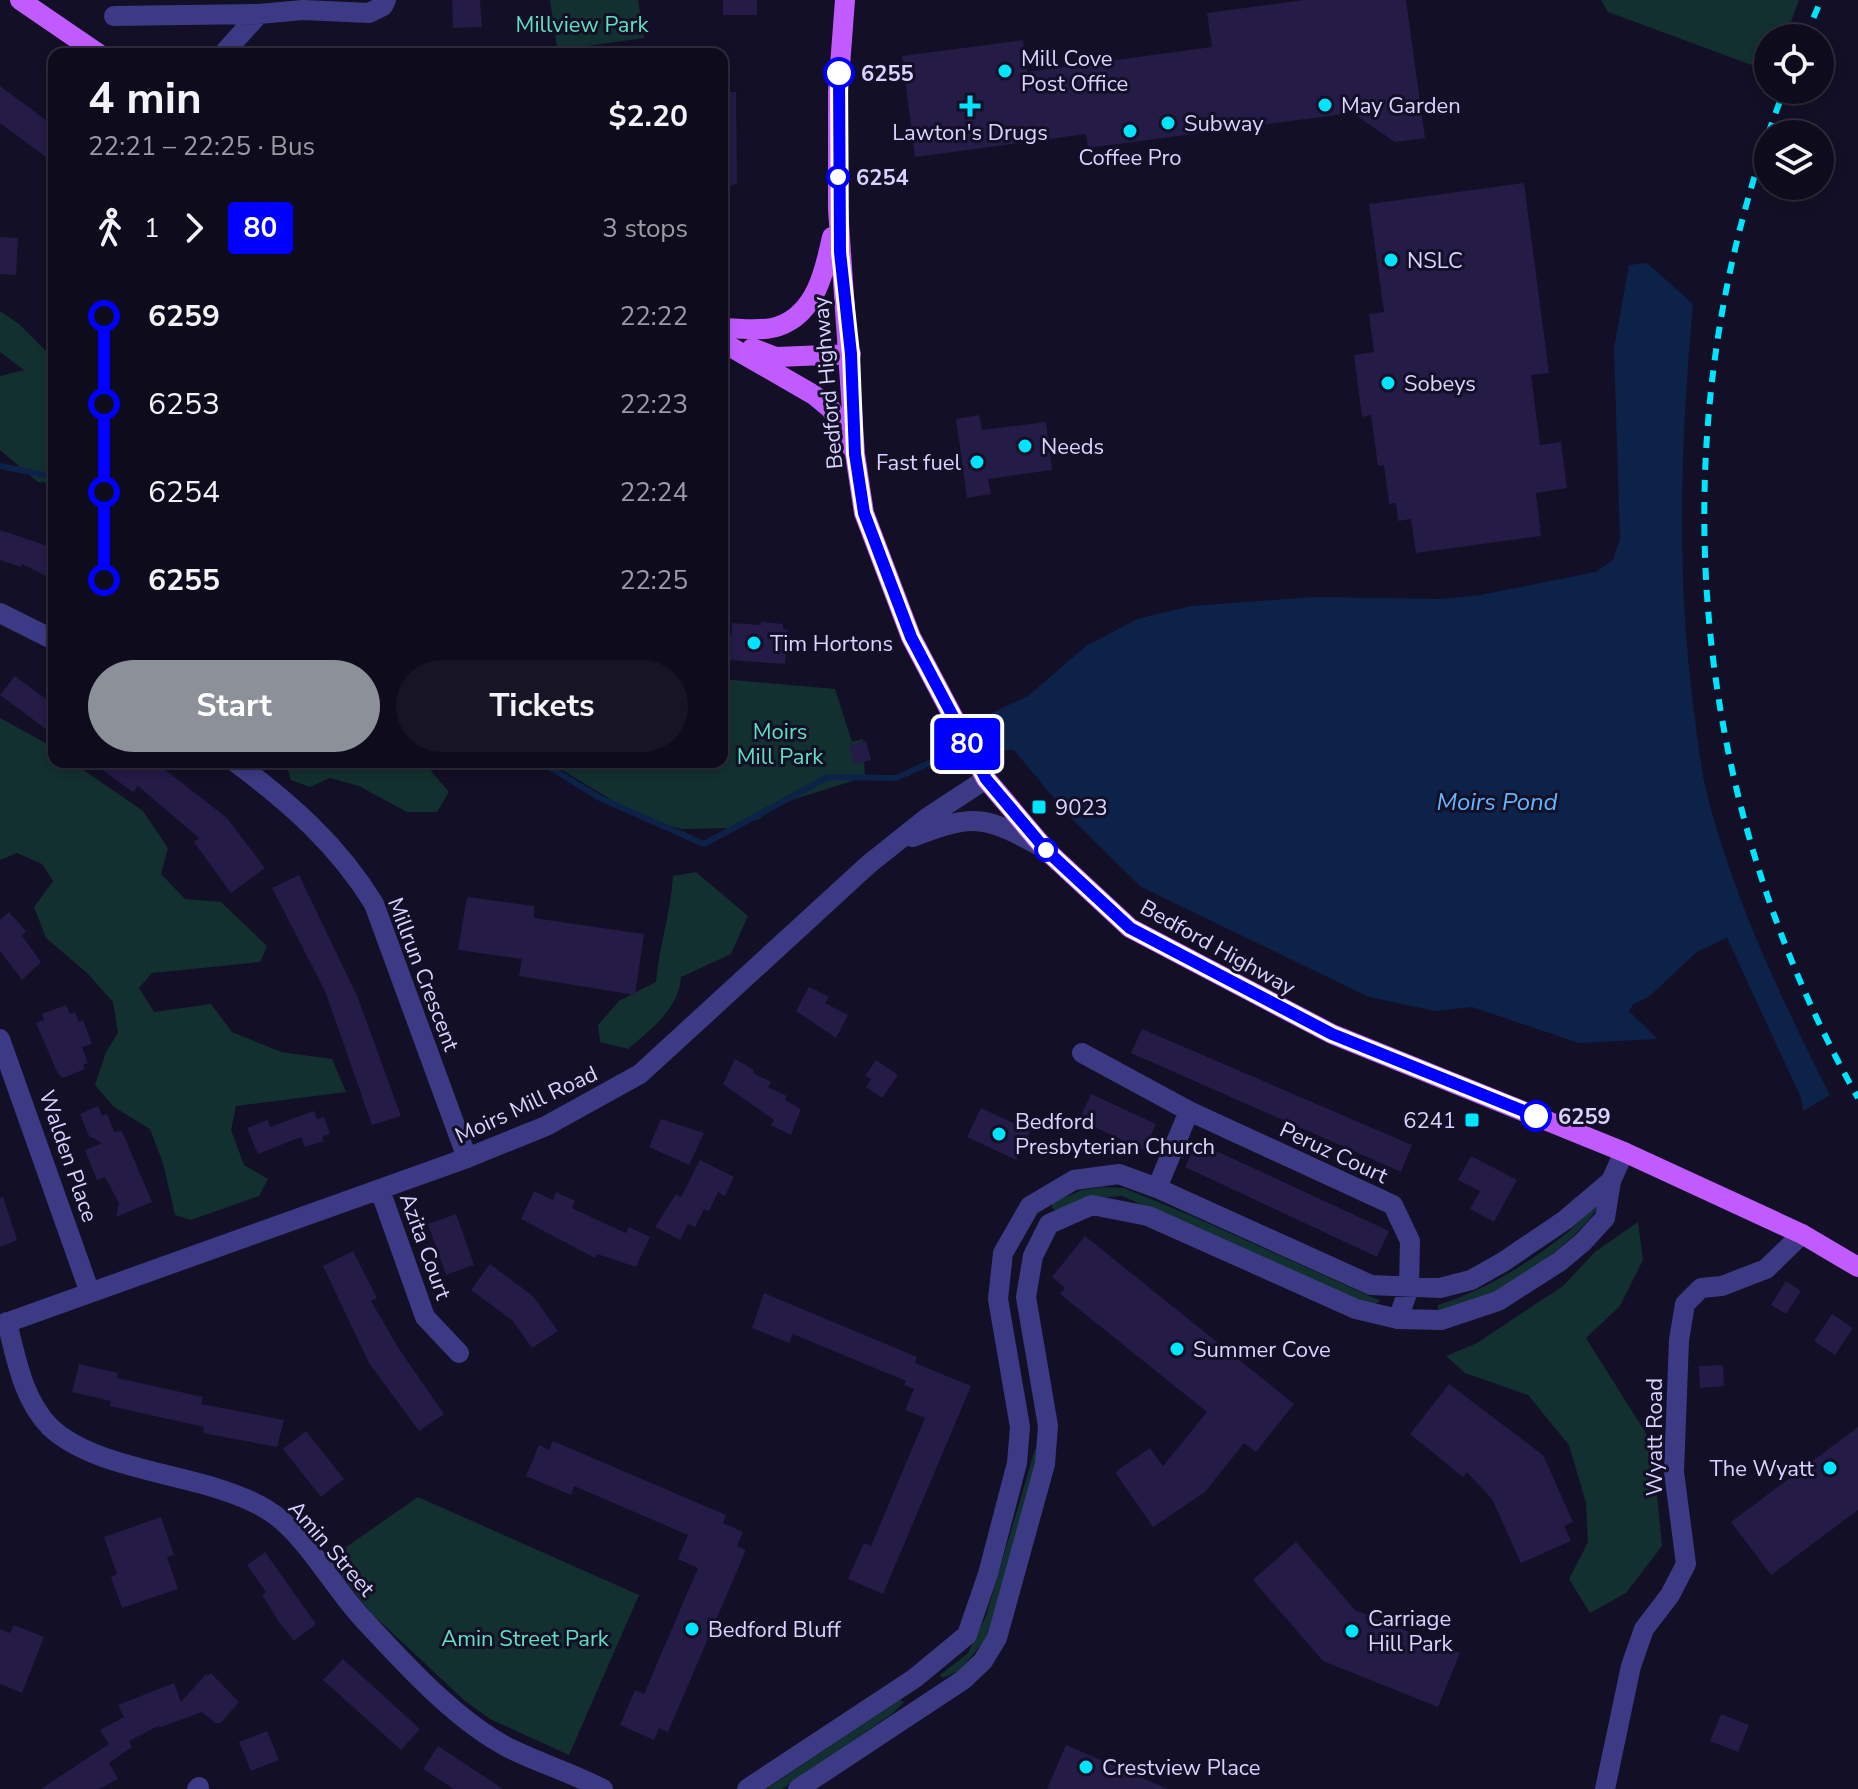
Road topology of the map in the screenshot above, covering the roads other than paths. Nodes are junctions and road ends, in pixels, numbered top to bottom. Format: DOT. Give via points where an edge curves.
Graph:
graph roads {
  1 [pos="20,0"];
  2 [pos="386,0"];
  3 [pos="845,0"];
  4 [pos="259,14"];
  5 [pos="114,16"];
  6 [pos="90,48"];
  7 [pos="228,48"];
  8 [pos="838,209"];
  9 [pos="728,328"];
  10 [pos="728,342"];
  11 [pos="728,344"];
  12 [pos="851,354"];
  13 [pos="855,454"];
  14 [pos="0,613"];
  15 [pos="48,637"];
  16 [pos="242,768"];
  17 [pos="986,779"];
  18 [pos="891,846"];
  19 [pos="1046,850"];
  20 [pos="0,1039"];
  21 [pos="1082,1053"];
  22 [pos="1189,1111"];
  23 [pos="1624,1152"];
  24 [pos="467,1158"];
  25 [pos="1611,1181"];
  26 [pos="1157,1188"];
  27 [pos="380,1190"];
  28 [pos="1802,1234"];
  29 [pos="1858,1267"];
  30 [pos="1409,1288"];
  31 [pos="89,1290"];
  32 [pos="1398,1319"];
  33 [pos="4,1323"];
  34 [pos="459,1353"];
  35 [pos="603,1789"];
  36 [pos="747,1789"];
  37 [pos="798,1789"];
  38 [pos="1605,1789"];
  1 -- 6 [label="main road"];
  2 -- 4 [label="street" via="369,13"];
  3 -- 8 [label="main road, Bedford Highway"];
  4 -- 5 [label="street"];
  4 -- 7 [label="street"];
  8 -- 9 [label="main road" via="824,273 807,307 779,326"];
  8 -- 12 [label="main road, Bedford Highway"];
  10 -- 12 [label="main road" via="776,357"];
  11 -- 13 [label="main road" via="831,409"];
  12 -- 13 [label="main road, Bedford Highway"];
  13 -- 17 [label="main road, Bedford Highway" via="864,513 911,637"];
  14 -- 15 [label="street"];
  16 -- 24 [label="street, Millrun Crescent" via="329,841 374,904"];
  17 -- 18 [label="street, Moirs Mill Road"];
  17 -- 19 [label="main road, Bedford Highway"];
  18 -- 19 [label="street" via="968,820 994,822"];
  18 -- 24 [label="street, Moirs Mill Road" via="640,1074 558,1120"];
  19 -- 23 [label="main road, Bedford Highway" via="1130,928 1228,983 1332,1034"];
  20 -- 31 [label="street, Walden Place"];
  21 -- 22 [label="street, Peruz Court"];
  22 -- 26 [label="street"];
  22 -- 30 [label="street, Peruz Court" via="1393,1205 1410,1241"];
  23 -- 25 [label="street"];
  23 -- 28 [label="main road, Bedford Highway"];
  24 -- 27 [label="street, Moirs Mill Road"];
  25 -- 30 [label="street" via="1565,1220 1471,1280"];
  25 -- 32 [label="street" via="1605,1218 1559,1262 1498,1301 1441,1320"];
  26 -- 30 [label="street" via="1371,1285"];
  26 -- 36 [label="street" via="1119,1174 1074,1180 1030,1206 1003,1253 998,1299 1020,1427 1017,1463 967,1635 915,1678"];
  27 -- 31 [label="street, Moirs Mill Road"];
  27 -- 34 [label="street, Azita Court" via="425,1317"];
  28 -- 29 [label="main road, Bedford Highway"];
  28 -- 38 [label="street, Wyatt Road" via="1766,1269 1701,1288 1685,1304 1674,1472 1686,1564 1644,1629"];
  30 -- 32 [label="street, Peruz Court"];
  31 -- 33 [label="street, Moirs Mill Road"];
  32 -- 37 [label="street" via="1356,1309 1148,1216 1092,1205 1049,1224 1033,1256 1026,1297 1048,1426 1045,1464 997,1638 963,1680"];
  33 -- 35 [label="street, Amin Street" via="34,1407 64,1438 106,1456 237,1494 271,1511 394,1652 485,1734"];
}
